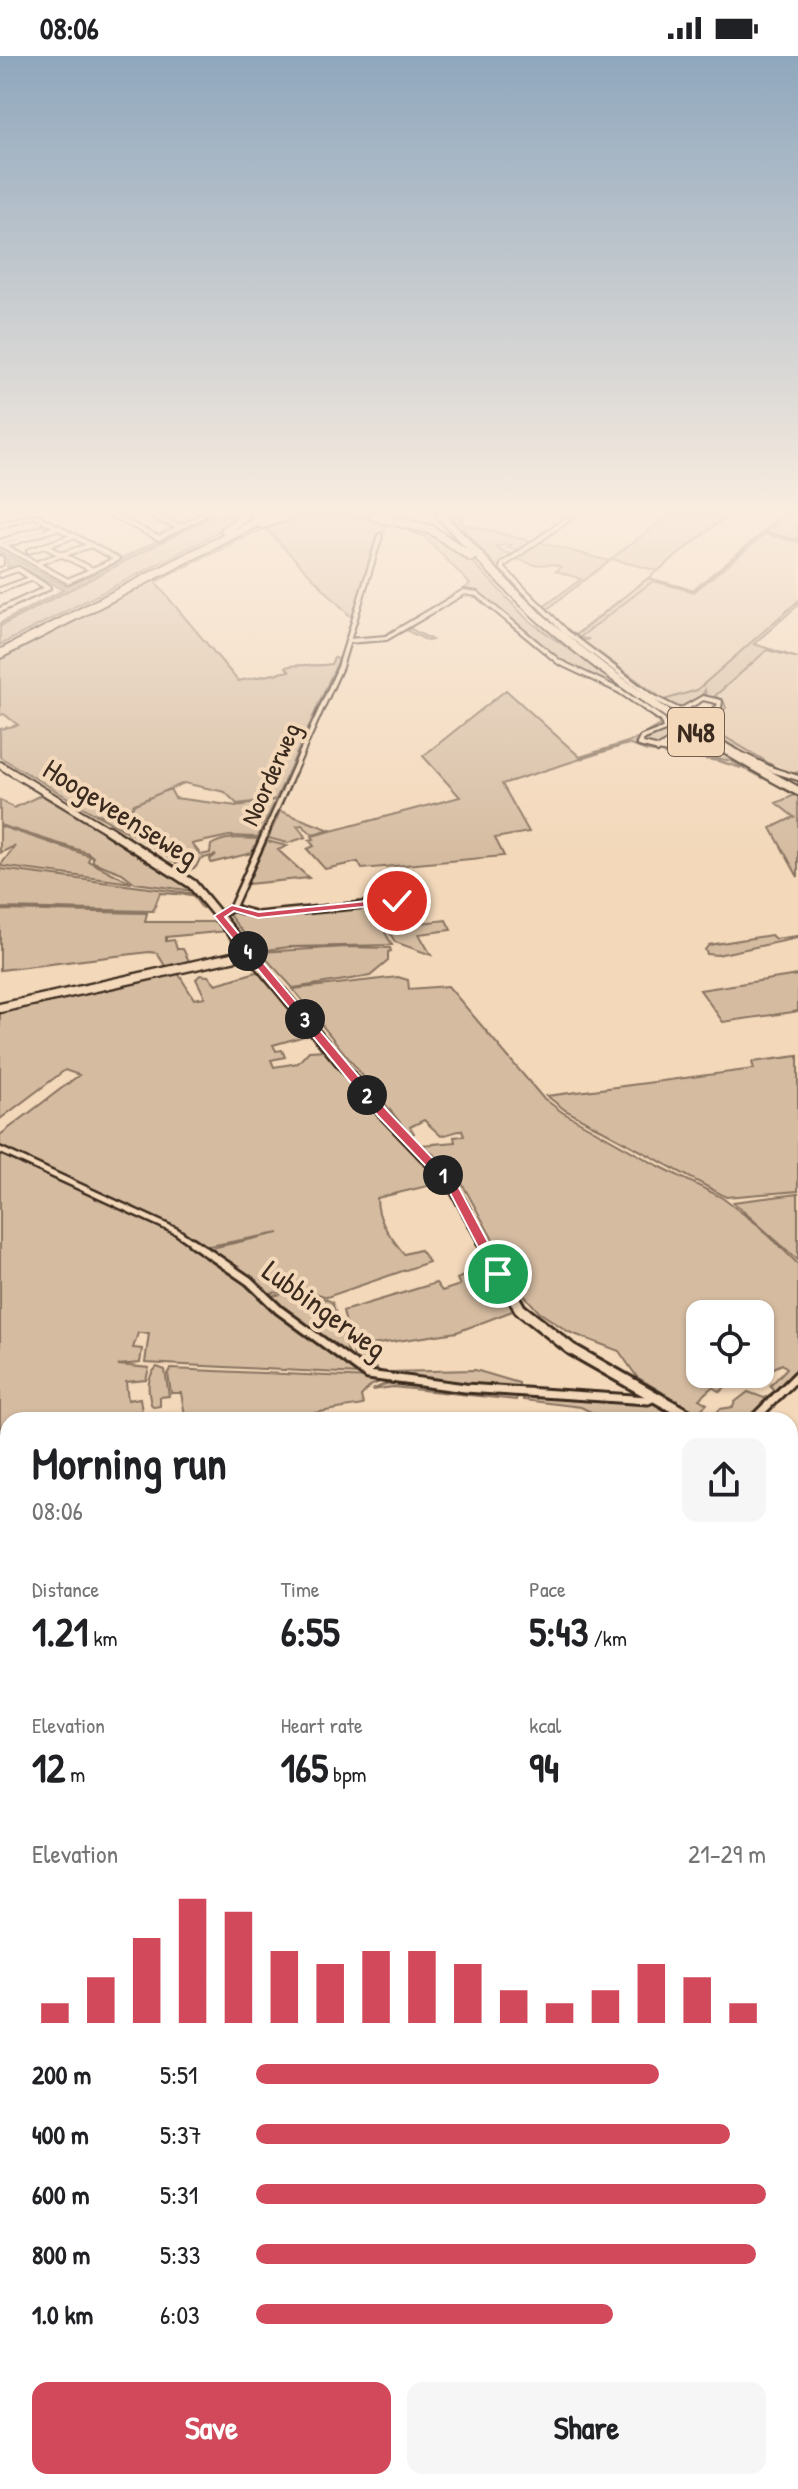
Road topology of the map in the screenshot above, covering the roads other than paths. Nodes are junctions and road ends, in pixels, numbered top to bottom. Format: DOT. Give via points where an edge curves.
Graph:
graph roads {
  1 [pos="36,630"];
  2 [pos="48,630"];
  3 [pos="351,630"];
  4 [pos="400,630"];
  5 [pos="519,630"];
  6 [pos="545,630"];
  7 [pos="555,630"];
  8 [pos="564,630"];
  9 [pos="348,641"];
  10 [pos="0,648"];
  11 [pos="0,654"];
  12 [pos="598,666"];
  13 [pos="680,711"];
  14 [pos="695,724"];
  15 [pos="687,730"];
  16 [pos="658,750"];
  17 [pos="671,752"];
  18 [pos="0,765"];
  19 [pos="798,778"];
  20 [pos="798,791"];
  21 [pos="407,897"];
  22 [pos="232,908"];
  23 [pos="219,916"];
  24 [pos="250,953"];
  25 [pos="0,1008"];
  26 [pos="0,1150"];
  27 [pos="798,1375"];
  28 [pos="654,1397"];
  29 [pos="681,1412"];
  30 [pos="761,1412"];
  1 -- 10 [label="highway"];
  2 -- 11 [label="highway"];
  3 -- 9 [label="street, Noorderweg"];
  4 -- 9 [label="street" via="386,638"];
  5 -- 16 [label="street" via="559,662 618,690 663,720 665,729 639,742"];
  6 -- 12 [label="highway, N48"];
  7 -- 12 [label="highway, N48"];
  8 -- 13 [label="street"];
  9 -- 22 [label="street, Noorderweg"];
  12 -- 20 [label="highway, N48" via="690,729"];
  13 -- 14 [label="street" via="703,698 720,702"];
  13 -- 19 [label="street" via="684,719 752,759"];
  15 -- 16 [label="street"];
  16 -- 17 [label="street"];
  18 -- 23 [label="main road, Hoogeveenseweg" via="183,875"];
  21 -- 22 [label="street" via="258,915"];
  22 -- 23 [label="street"];
  23 -- 24 [label="main road, Hoogeveenseweg"];
  24 -- 25 [label="main road"];
  24 -- 28 [label="main road, Hoogeveenseweg" via="382,1113 453,1187 495,1257 511,1297 533,1322"];
  26 -- 28 [label="street, Lubbingerweg" via="176,1231 368,1375 479,1390"];
  27 -- 30 [label="street"];
  28 -- 29 [label="main road, Hoogeveenseweg"];
}
